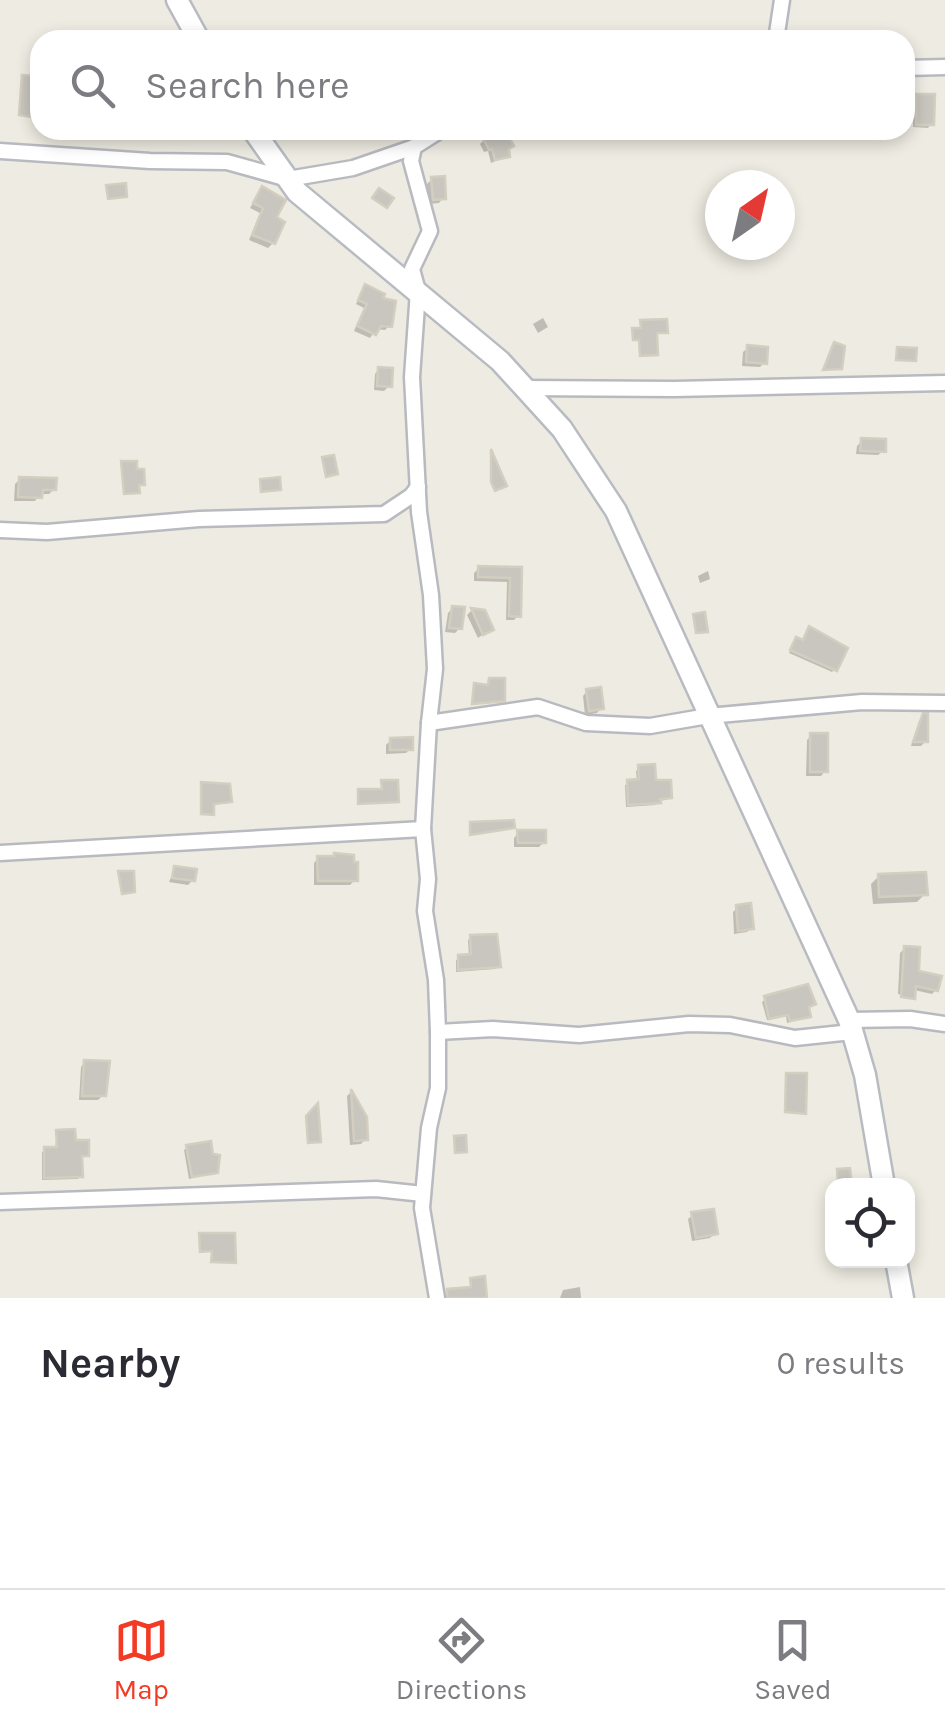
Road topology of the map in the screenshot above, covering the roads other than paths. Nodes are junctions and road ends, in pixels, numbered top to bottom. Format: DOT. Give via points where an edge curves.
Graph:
graph roads {
  1 [pos="177,0"];
  2 [pos="782,0"];
  3 [pos="194,30"];
  4 [pos="778,30"];
  5 [pos="945,67"];
  6 [pos="915,68"];
  7 [pos="260,140"];
  8 [pos="425,140"];
  9 [pos="414,147"];
  10 [pos="0,151"];
  11 [pos="288,179"];
  12 [pos="418,292"];
  13 [pos="945,383"];
  14 [pos="524,388"];
  15 [pos="418,486"];
  16 [pos="0,530"];
  17 [pos="945,703"];
  18 [pos="708,716"];
  19 [pos="430,724"];
  20 [pos="423,828"];
  21 [pos="0,853"];
  22 [pos="945,1024"];
  23 [pos="850,1026"];
  24 [pos="438,1032"];
  25 [pos="883,1178"];
  26 [pos="423,1194"];
  27 [pos="0,1202"];
  28 [pos="897,1268"];
  29 [pos="437,1298"];
  30 [pos="903,1298"];
  1 -- 3 [label="street"];
  2 -- 4 [label="street"];
  5 -- 6 [label="street"];
  7 -- 11 [label="street"];
  8 -- 9 [label="street"];
  9 -- 11 [label="street" via="353,168"];
  9 -- 12 [label="street" via="411,161 430,231 412,269"];
  10 -- 11 [label="street" via="227,162"];
  11 -- 12 [label="street"];
  12 -- 14 [label="street"];
  12 -- 15 [label="street" via="412,377"];
  13 -- 14 [label="street"];
  14 -- 18 [label="street" via="562,428 616,510"];
  15 -- 16 [label="street" via="384,514"];
  15 -- 19 [label="street" via="431,596"];
  17 -- 18 [label="street" via="862,702"];
  18 -- 19 [label="street" via="650,726 586,723 538,707"];
  18 -- 23 [label="street"];
  19 -- 20 [label="street"];
  20 -- 21 [label="street"];
  20 -- 24 [label="street"];
  22 -- 23 [label="street" via="910,1019"];
  23 -- 24 [label="street" via="826,1037 795,1038 690,1024 579,1035"];
  23 -- 25 [label="street"];
  24 -- 26 [label="street" via="438,1088"];
  26 -- 27 [label="street" via="376,1189"];
  26 -- 29 [label="street"];
  28 -- 30 [label="street"];
}
